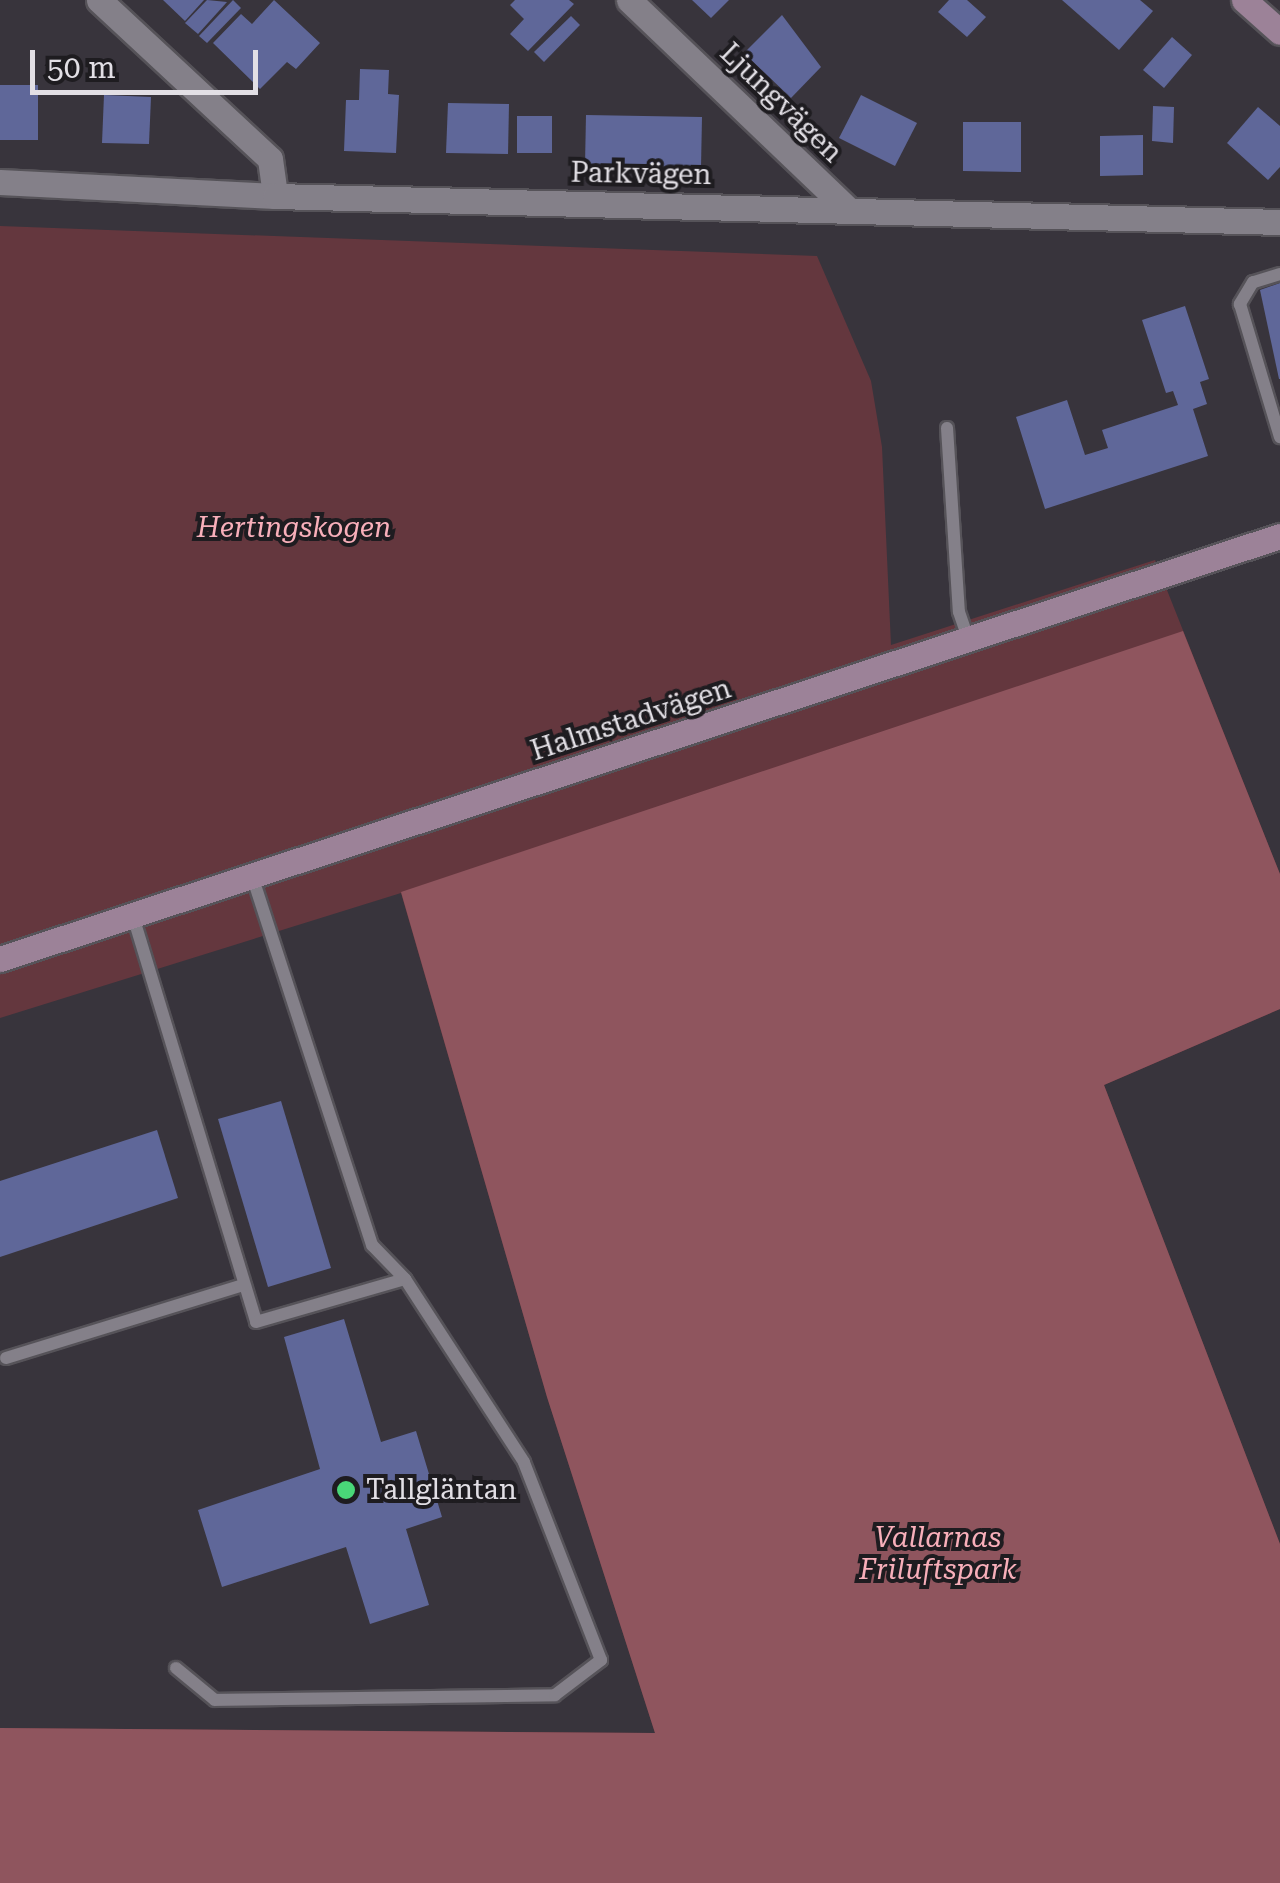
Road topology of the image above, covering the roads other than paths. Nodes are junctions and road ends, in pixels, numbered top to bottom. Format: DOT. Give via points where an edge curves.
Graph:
graph roads {
  1 [pos="99,0"];
  2 [pos="629,0"];
  3 [pos="1244,0"];
  4 [pos="1280,32"];
  5 [pos="0,182"];
  6 [pos="275,196"];
  7 [pos="847,208"];
  8 [pos="1280,222"];
  9 [pos="1280,274"];
  10 [pos="948,428"];
  11 [pos="1280,437"];
  12 [pos="1280,536"];
  13 [pos="969,641"];
  14 [pos="251,872"];
  15 [pos="132,914"];
  16 [pos="0,959"];
  17 [pos="404,1279"];
  18 [pos="244,1285"];
  19 [pos="6,1358"];
  20 [pos="176,1668"];
  1 -- 6 [label="street" via="270,159"];
  2 -- 7 [label="street, Ljungvägen"];
  3 -- 4 [label="main road"];
  5 -- 6 [label="street, Parkvägen"];
  6 -- 7 [label="street, Parkvägen"];
  7 -- 8 [label="street, Parkvägen"];
  9 -- 11 [label="lane" via="1253,282 1240,304"];
  10 -- 13 [label="lane" via="959,612"];
  12 -- 13 [label="main road, Halmstadvägen"];
  13 -- 14 [label="main road, Halmstadvägen"];
  14 -- 15 [label="main road, Halmstadvägen"];
  14 -- 17 [label="lane" via="372,1245"];
  15 -- 16 [label="main road, Halmstadvägen"];
  15 -- 18 [label="lane"];
  17 -- 18 [label="lane" via="256,1322"];
  17 -- 20 [label="lane" via="524,1462 601,1660 554,1695 215,1700"];
  18 -- 19 [label="lane"];
}
